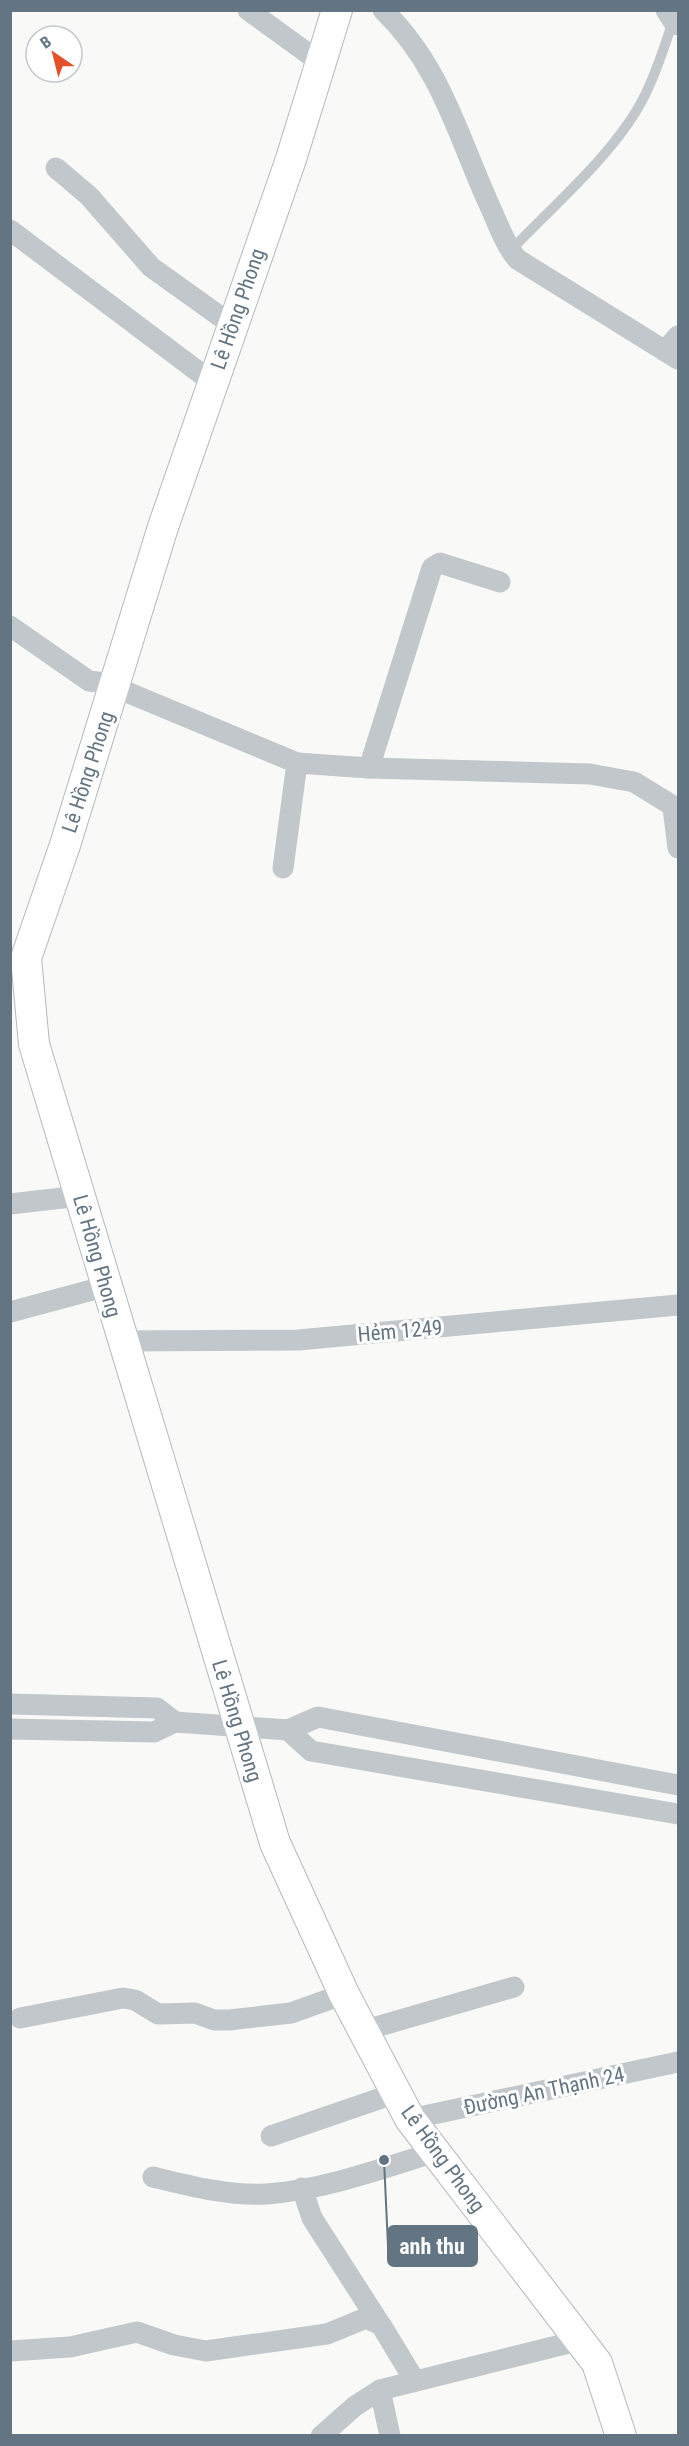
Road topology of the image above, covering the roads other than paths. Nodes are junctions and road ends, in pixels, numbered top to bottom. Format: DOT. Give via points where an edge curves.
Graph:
graph roads {
  1 [pos="248,10"];
  2 [pos="383,10"];
  3 [pos="334,12"];
  4 [pos="672,19"];
  5 [pos="321,63"];
  6 [pos="56,168"];
  7 [pos="10,230"];
  8 [pos="510,251"];
  9 [pos="232,325"];
  10 [pos="674,349"];
  11 [pos="212,382"];
  12 [pos="500,582"];
  13 [pos="10,626"];
  14 [pos="114,688"];
  15 [pos="297,763"];
  16 [pos="369,768"];
  17 [pos="676,809"];
  18 [pos="678,848"];
  19 [pos="284,868"];
  20 [pos="80,1196"];
  21 [pos="10,1204"];
  22 [pos="107,1286"];
  23 [pos="678,1305"];
  24 [pos="10,1312"];
  25 [pos="122,1341"];
  26 [pos="10,1704"];
  27 [pos="175,1722"];
  28 [pos="237,1724"];
  29 [pos="10,1729"];
  30 [pos="288,1730"];
  31 [pos="623,1774"];
  32 [pos="678,1785"];
  33 [pos="620,1804"];
  34 [pos="678,1814"];
  35 [pos="514,1987"];
  36 [pos="344,1994"];
  37 [pos="20,2018"];
  38 [pos="362,2031"];
  39 [pos="678,2062"];
  40 [pos="396,2093"];
  41 [pos="410,2119"];
  42 [pos="271,2136"];
  43 [pos="435,2152"];
  44 [pos="153,2177"];
  45 [pos="302,2188"];
  46 [pos="380,2325"];
  47 [pos="581,2340"];
  48 [pos="10,2351"];
  49 [pos="415,2381"];
  50 [pos="380,2390"];
  51 [pos="321,2436"];
  52 [pos="390,2436"];
  53 [pos="621,2436"];
  1 -- 5 [label="street"];
  2 -- 8 [label="street" via="429,66"];
  3 -- 5 [label="street, Lê Hồng Phong"];
  4 -- 8 [label="lane" via="642,101 614,142"];
  5 -- 9 [label="street, Lê Hồng Phong"];
  6 -- 9 [label="street" via="94,201 151,267"];
  7 -- 11 [label="street"];
  8 -- 10 [label="street" via="517,260"];
  9 -- 11 [label="street, Lê Hồng Phong"];
  11 -- 14 [label="street, Lê Hồng Phong"];
  12 -- 16 [label="street" via="440,563 432,568"];
  13 -- 14 [label="street" via="75,673"];
  14 -- 15 [label="street"];
  14 -- 20 [label="street, Lê Hồng Phong" via="26,958 34,1044"];
  15 -- 16 [label="street"];
  15 -- 19 [label="street"];
  16 -- 17 [label="street" via="590,774 634,782"];
  17 -- 18 [label="street"];
  20 -- 21 [label="street"];
  20 -- 22 [label="street, Lê Hồng Phong"];
  22 -- 24 [label="street"];
  22 -- 25 [label="street, Lê Hồng Phong"];
  23 -- 25 [label="street, Hẻm 1249" via="298,1340"];
  25 -- 28 [label="street, Lê Hồng Phong"];
  26 -- 27 [label="street" via="157,1708"];
  27 -- 28 [label="street"];
  27 -- 29 [label="street" via="154,1732"];
  28 -- 30 [label="street"];
  28 -- 36 [label="street, Lê Hồng Phong" via="275,1843"];
  30 -- 31 [label="street" via="318,1717"];
  30 -- 33 [label="street" via="311,1751"];
  31 -- 32 [label="street"];
  31 -- 33 [label="street"];
  33 -- 34 [label="street"];
  35 -- 38 [label="street"];
  36 -- 37 [label="street" via="291,2013 229,2020 214,2020 195,2013 158,2014 135,2000 123,1998"];
  36 -- 38 [label="street, Lê Hồng Phong"];
  38 -- 40 [label="street, Lê Hồng Phong"];
  39 -- 41 [label="street, Đường An Thạnh 24"];
  40 -- 41 [label="street, Lê Hồng Phong"];
  40 -- 42 [label="street"];
  41 -- 43 [label="street, Lê Hồng Phong"];
  43 -- 45 [label="street"];
  43 -- 47 [label="street, Lê Hồng Phong"];
  44 -- 45 [label="street" via="204,2190 266,2194"];
  45 -- 46 [label="street" via="323,2237"];
  46 -- 48 [label="street" via="366,2318 327,2334 206,2351 137,2332 70,2347"];
  46 -- 49 [label="street"];
  47 -- 49 [label="street"];
  47 -- 53 [label="street, Lê Hồng Phong" via="597,2363"];
  49 -- 50 [label="street"];
  50 -- 51 [label="street"];
  50 -- 52 [label="street"];
}
